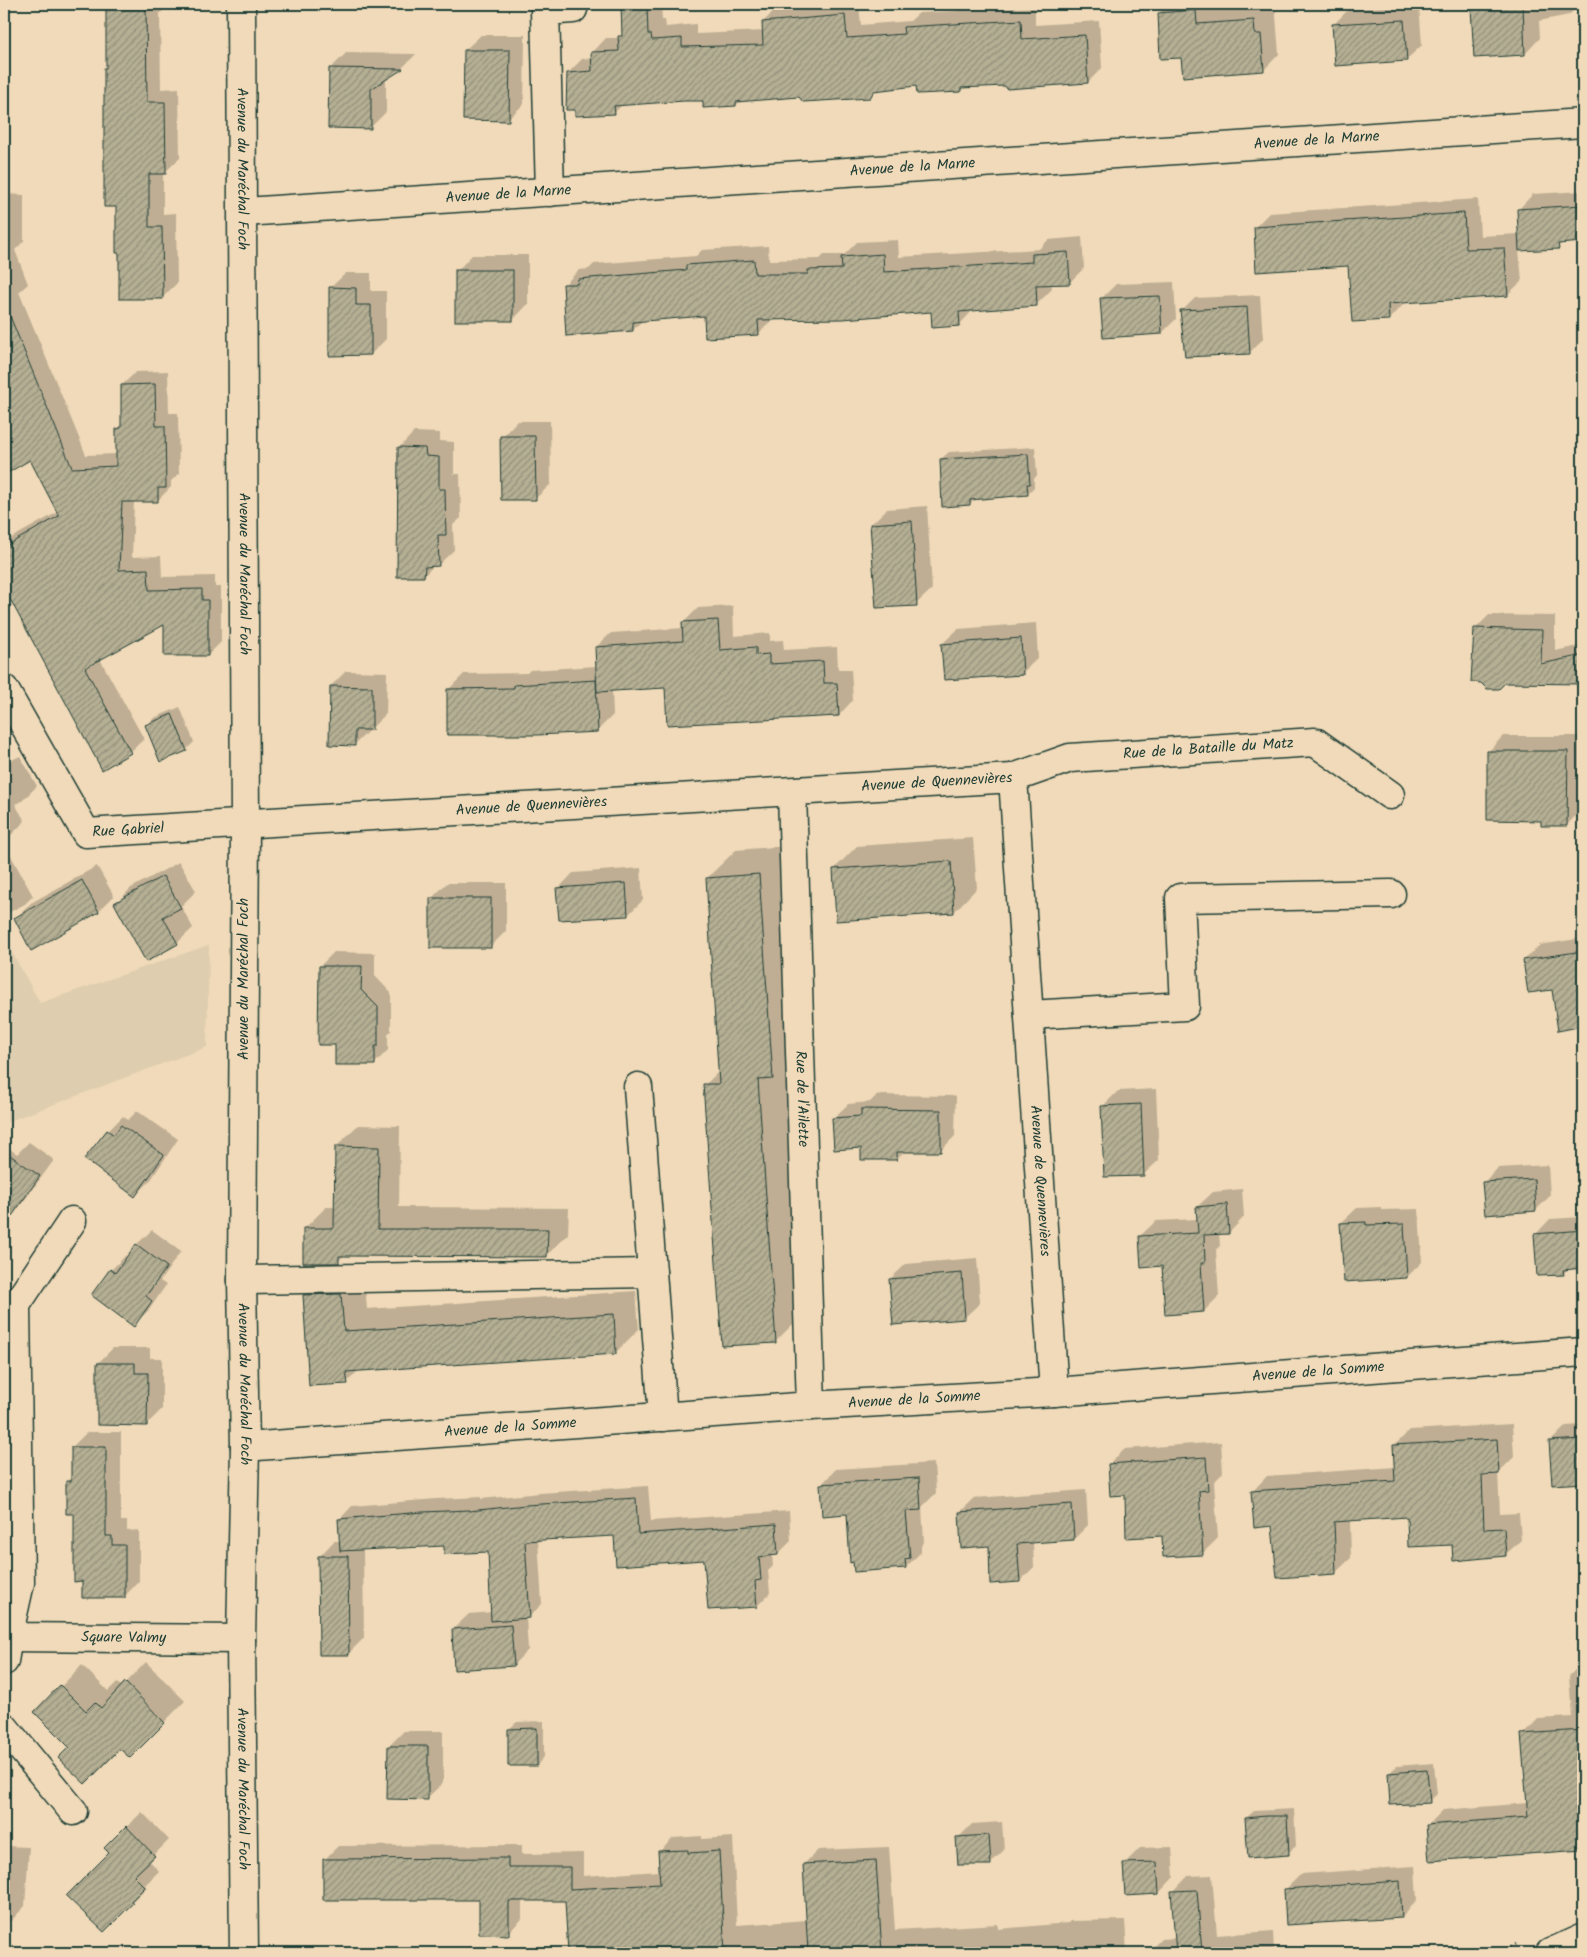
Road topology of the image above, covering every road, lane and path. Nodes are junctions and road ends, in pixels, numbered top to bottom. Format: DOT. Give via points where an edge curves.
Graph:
graph roads {
  1 [pos="241,4"];
  2 [pos="573,9"];
  3 [pos="1583,123"];
  4 [pos="550,192"];
  5 [pos="242,212"];
  6 [pos="4,689"];
  7 [pos="1013,778"];
  8 [pos="792,792"];
  9 [pos="1390,795"];
  10 [pos="245,824"];
  11 [pos="1391,894"];
  12 [pos="1029,1015"];
  13 [pos="638,1087"];
  14 [pos="72,1222"];
  15 [pos="652,1273"];
  16 [pos="242,1280"];
  17 [pos="1583,1352"];
  18 [pos="1054,1392"];
  19 [pos="811,1406"];
  20 [pos="663,1417"];
  21 [pos="245,1447"];
  22 [pos="241,1639"];
  23 [pos="5,1644"];
  24 [pos="4,1727"];
  25 [pos="73,1812"];
  26 [pos="1583,1938"];
  27 [pos="244,1953"];
  28 [pos="1550,1953"];
  1 -- 5 [label="street, Avenue du Maréchal Foch"];
  2 -- 4 [label="street" via="545,11"];
  3 -- 4 [label="street, Avenue de la Marne"];
  4 -- 5 [label="street, Avenue de la Marne"];
  5 -- 10 [label="street, Avenue du Maréchal Foch"];
  6 -- 10 [label="street, Rue Gabriel" via="86,833"];
  7 -- 8 [label="street, Avenue de Quennevières"];
  7 -- 9 [label="street, Rue de la Bataille du Matz" via="1070,758 1315,742"];
  7 -- 12 [label="street, Avenue de Quennevières"];
  8 -- 10 [label="street, Avenue de Quennevières"];
  8 -- 19 [label="street, Rue de l'Ailette"];
  10 -- 16 [label="street, Avenue du Maréchal Foch"];
  11 -- 12 [label="street" via="1180,898 1185,1006"];
  12 -- 18 [label="street, Avenue de Quennevières"];
  13 -- 15 [label="street"];
  14 -- 23 [label="street, Square Valmy" via="16,1306 20,1582"];
  15 -- 16 [label="street"];
  15 -- 20 [label="street"];
  16 -- 21 [label="street, Avenue du Maréchal Foch"];
  17 -- 18 [label="street, Avenue de la Somme"];
  18 -- 19 [label="street, Avenue de la Somme"];
  19 -- 20 [label="street, Avenue de la Somme"];
  20 -- 21 [label="street, Avenue de la Somme"];
  21 -- 22 [label="street, Avenue du Maréchal Foch"];
  22 -- 23 [label="street, Square Valmy"];
  22 -- 27 [label="street, Avenue du Maréchal Foch"];
  24 -- 25 [label="street"];
  26 -- 28 [label="street"];
}
